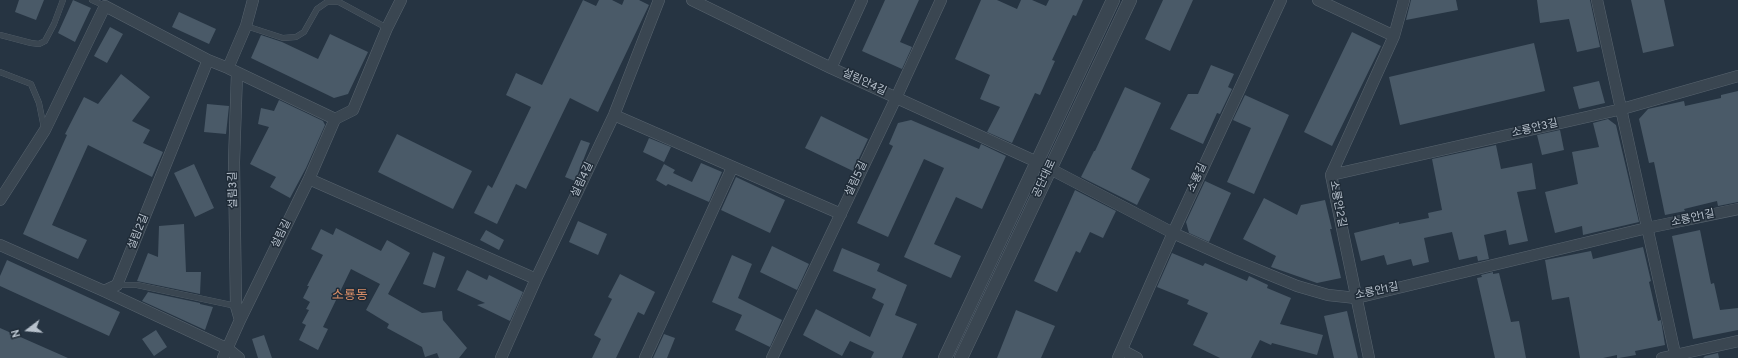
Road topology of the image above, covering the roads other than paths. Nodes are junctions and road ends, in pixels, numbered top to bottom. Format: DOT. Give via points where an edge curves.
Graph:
graph roads {
  1 [pos="63,0"];
  2 [pos="92,0"];
  3 [pos="253,0"];
  4 [pos="401,0"];
  5 [pos="659,0"];
  6 [pos="692,0"];
  7 [pos="862,0"];
  8 [pos="941,0"];
  9 [pos="1113,0"];
  10 [pos="1130,0"];
  11 [pos="1281,0"];
  12 [pos="1318,0"];
  13 [pos="1404,0"];
  14 [pos="1597,0"];
  15 [pos="105,6"];
  16 [pos="246,26"];
  17 [pos="387,28"];
  18 [pos="0,36"];
  19 [pos="1394,36"];
  20 [pos="208,60"];
  21 [pos="831,68"];
  22 [pos="232,71"];
  23 [pos="0,72"];
  24 [pos="1738,76"];
  25 [pos="896,98"];
  26 [pos="1622,109"];
  27 [pos="614,114"];
  28 [pos="335,119"];
  29 [pos="45,130"];
  30 [pos="1037,162"];
  31 [pos="732,168"];
  32 [pos="1050,168"];
  33 [pos="1331,175"];
  34 [pos="309,179"];
  35 [pos="0,200"];
  36 [pos="1738,209"];
  37 [pos="841,214"];
  38 [pos="1647,228"];
  39 [pos="1173,233"];
  40 [pos="0,245"];
  41 [pos="536,279"];
  42 [pos="117,285"];
  43 [pos="104,291"];
  44 [pos="1356,298"];
  45 [pos="236,306"];
  46 [pos="240,320"];
  47 [pos="1738,341"];
  48 [pos="226,354"];
  49 [pos="1120,354"];
  50 [pos="1676,356"];
  51 [pos="239,358"];
  52 [pos="501,358"];
  53 [pos="645,358"];
  54 [pos="772,358"];
  55 [pos="945,358"];
  56 [pos="961,358"];
  57 [pos="1137,358"];
  58 [pos="1369,358"];
  59 [pos="1662,358"];
  1 -- 18 [label="lane" via="45,41 39,44"];
  2 -- 15 [label="lane"];
  3 -- 16 [label="street, 설림3길"];
  4 -- 17 [label="street"];
  5 -- 27 [label="street, 설림4길"];
  6 -- 21 [label="street, 설림안4길"];
  7 -- 21 [label="street"];
  8 -- 25 [label="street, 설림5길"];
  9 -- 30 [label="street, 공단대로"];
  10 -- 32 [label="street, 공단대로"];
  11 -- 39 [label="street, 소룡길"];
  12 -- 19 [label="street"];
  13 -- 19 [label="street, 소룡안2길"];
  14 -- 26 [label="street"];
  15 -- 20 [label="street"];
  15 -- 29 [label="street"];
  16 -- 17 [label="lane" via="283,38 296,36 304,32 318,9 327,2 338,2"];
  16 -- 22 [label="street, 설림3길"];
  17 -- 28 [label="street" via="353,110"];
  19 -- 33 [label="street, 소룡안2길"];
  20 -- 22 [label="street"];
  20 -- 42 [label="street, 설림2길"];
  21 -- 25 [label="street, 설림안4길"];
  22 -- 28 [label="street"];
  22 -- 45 [label="street, 설림3길"];
  23 -- 29 [label="lane" via="31,84 39,103"];
  24 -- 26 [label="street, 소룡안3길"];
  25 -- 30 [label="street, 설림안4길"];
  25 -- 37 [label="street, 설림5길"];
  26 -- 33 [label="street, 소룡안3길"];
  26 -- 38 [label="street"];
  27 -- 31 [label="street"];
  27 -- 41 [label="street, 설림4길"];
  28 -- 34 [label="street, 설림길"];
  29 -- 35 [label="street"];
  30 -- 32 [label="street, 소룡안1길"];
  30 -- 55 [label="street, 공단대로"];
  31 -- 37 [label="street"];
  31 -- 53 [label="street"];
  32 -- 39 [label="street, 소룡안1길"];
  32 -- 56 [label="street, 공단대로"];
  33 -- 44 [label="street, 소룡안2길"];
  34 -- 41 [label="street"];
  34 -- 46 [label="street, 설림길"];
  36 -- 38 [label="street, 소룡안1길"];
  37 -- 54 [label="street, 설림5길"];
  38 -- 44 [label="street, 소룡안1길"];
  38 -- 50 [label="street"];
  39 -- 44 [label="street, 소룡안1길" via="1297,286 1328,296"];
  39 -- 49 [label="street, 소룡길"];
  40 -- 43 [label="street"];
  41 -- 52 [label="street, 설림4길"];
  42 -- 43 [label="street"];
  42 -- 45 [label="lane" via="136,285"];
  43 -- 48 [label="street"];
  44 -- 58 [label="street, 소룡안2길"];
  45 -- 46 [label="street, 설림3길"];
  46 -- 48 [label="street, 설림길"];
  47 -- 50 [label="street"];
  48 -- 51 [label="street"];
  49 -- 57 [label="street"];
  50 -- 59 [label="street"];
}
